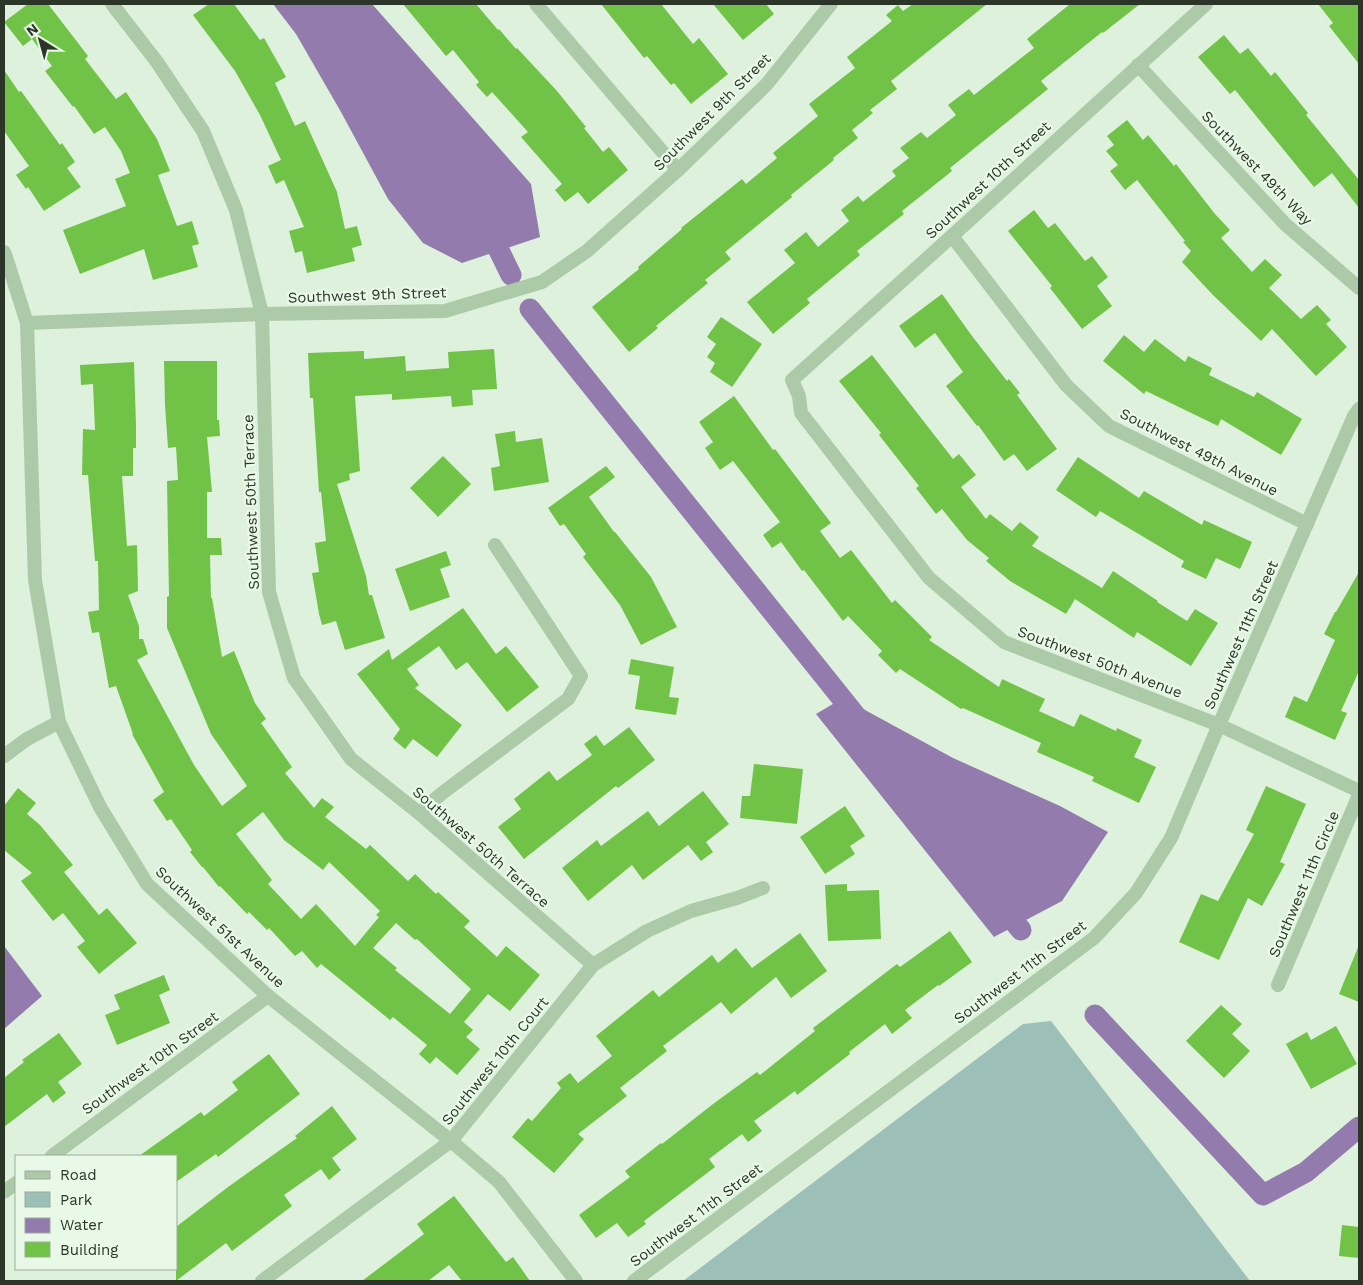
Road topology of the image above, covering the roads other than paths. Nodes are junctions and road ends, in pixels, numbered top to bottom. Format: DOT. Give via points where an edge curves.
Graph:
graph roads {
  1 [pos="112,4"];
  2 [pos="536,4"];
  3 [pos="831,4"];
  4 [pos="1206,4"];
  5 [pos="1138,65"];
  6 [pos="678,170"];
  7 [pos="952,236"];
  8 [pos="4,252"];
  9 [pos="1359,288"];
  10 [pos="262,314"];
  11 [pos="27,322"];
  12 [pos="792,380"];
  13 [pos="1359,409"];
  14 [pos="1307,524"];
  15 [pos="495,545"];
  16 [pos="59,722"];
  17 [pos="1219,725"];
  18 [pos="4,756"];
  19 [pos="1359,791"];
  20 [pos="1359,796"];
  21 [pos="419,813"];
  22 [pos="763,888"];
  23 [pos="593,965"];
  24 [pos="1278,985"];
  25 [pos="268,996"];
  26 [pos="451,1141"];
  27 [pos="53,1155"];
  28 [pos="15,1184"];
  29 [pos="4,1192"];
  30 [pos="262,1281"];
  31 [pos="576,1281"];
  32 [pos="634,1281"];
  1 -- 10 [label="street, Southwest 50th Terrace" via="157,62 203,131 236,210"];
  2 -- 6 [label="street"];
  3 -- 6 [label="street, Southwest 9th Street" via="767,84"];
  4 -- 5 [label="street, Southwest 10th Street"];
  5 -- 7 [label="street, Southwest 10th Street"];
  5 -- 9 [label="street, Southwest 49th Way" via="1285,224"];
  6 -- 10 [label="street, Southwest 9th Street" via="587,251 542,282 445,312"];
  7 -- 12 [label="street, Southwest 10th Street"];
  7 -- 14 [label="street, Southwest 49th Avenue" via="1066,385 1109,426"];
  8 -- 11 [label="street, Southwest 51st Avenue"];
  10 -- 11 [label="street, Southwest 9th Street"];
  10 -- 21 [label="street, Southwest 50th Terrace" via="269,592 294,678 351,759"];
  11 -- 16 [label="street, Southwest 51st Avenue" via="35,580"];
  12 -- 17 [label="street, Southwest 50th Avenue" via="801,413 929,578 1004,642"];
  13 -- 14 [label="street, Southwest 11th Street"];
  14 -- 17 [label="street, Southwest 11th Street"];
  15 -- 21 [label="street" via="581,676 568,699"];
  16 -- 18 [label="street"];
  16 -- 25 [label="street, Southwest 51st Avenue" via="100,807 147,884"];
  17 -- 19 [label="street, Southwest 50th Avenue"];
  17 -- 32 [label="street, Southwest 11th Street" via="1171,838 1136,893 1094,938"];
  20 -- 24 [label="street, Southwest 11th Circle"];
  21 -- 23 [label="street, Southwest 50th Terrace"];
  22 -- 23 [label="street, Southwest 10th Court" via="691,911 647,931"];
  23 -- 26 [label="street, Southwest 10th Court"];
  25 -- 26 [label="street, Southwest 51st Avenue"];
  25 -- 27 [label="street, Southwest 10th Street"];
  26 -- 30 [label="street, Southwest 10th Court"];
  26 -- 31 [label="street, Southwest 51st Avenue" via="499,1182"];
  28 -- 29 [label="street"];
}
